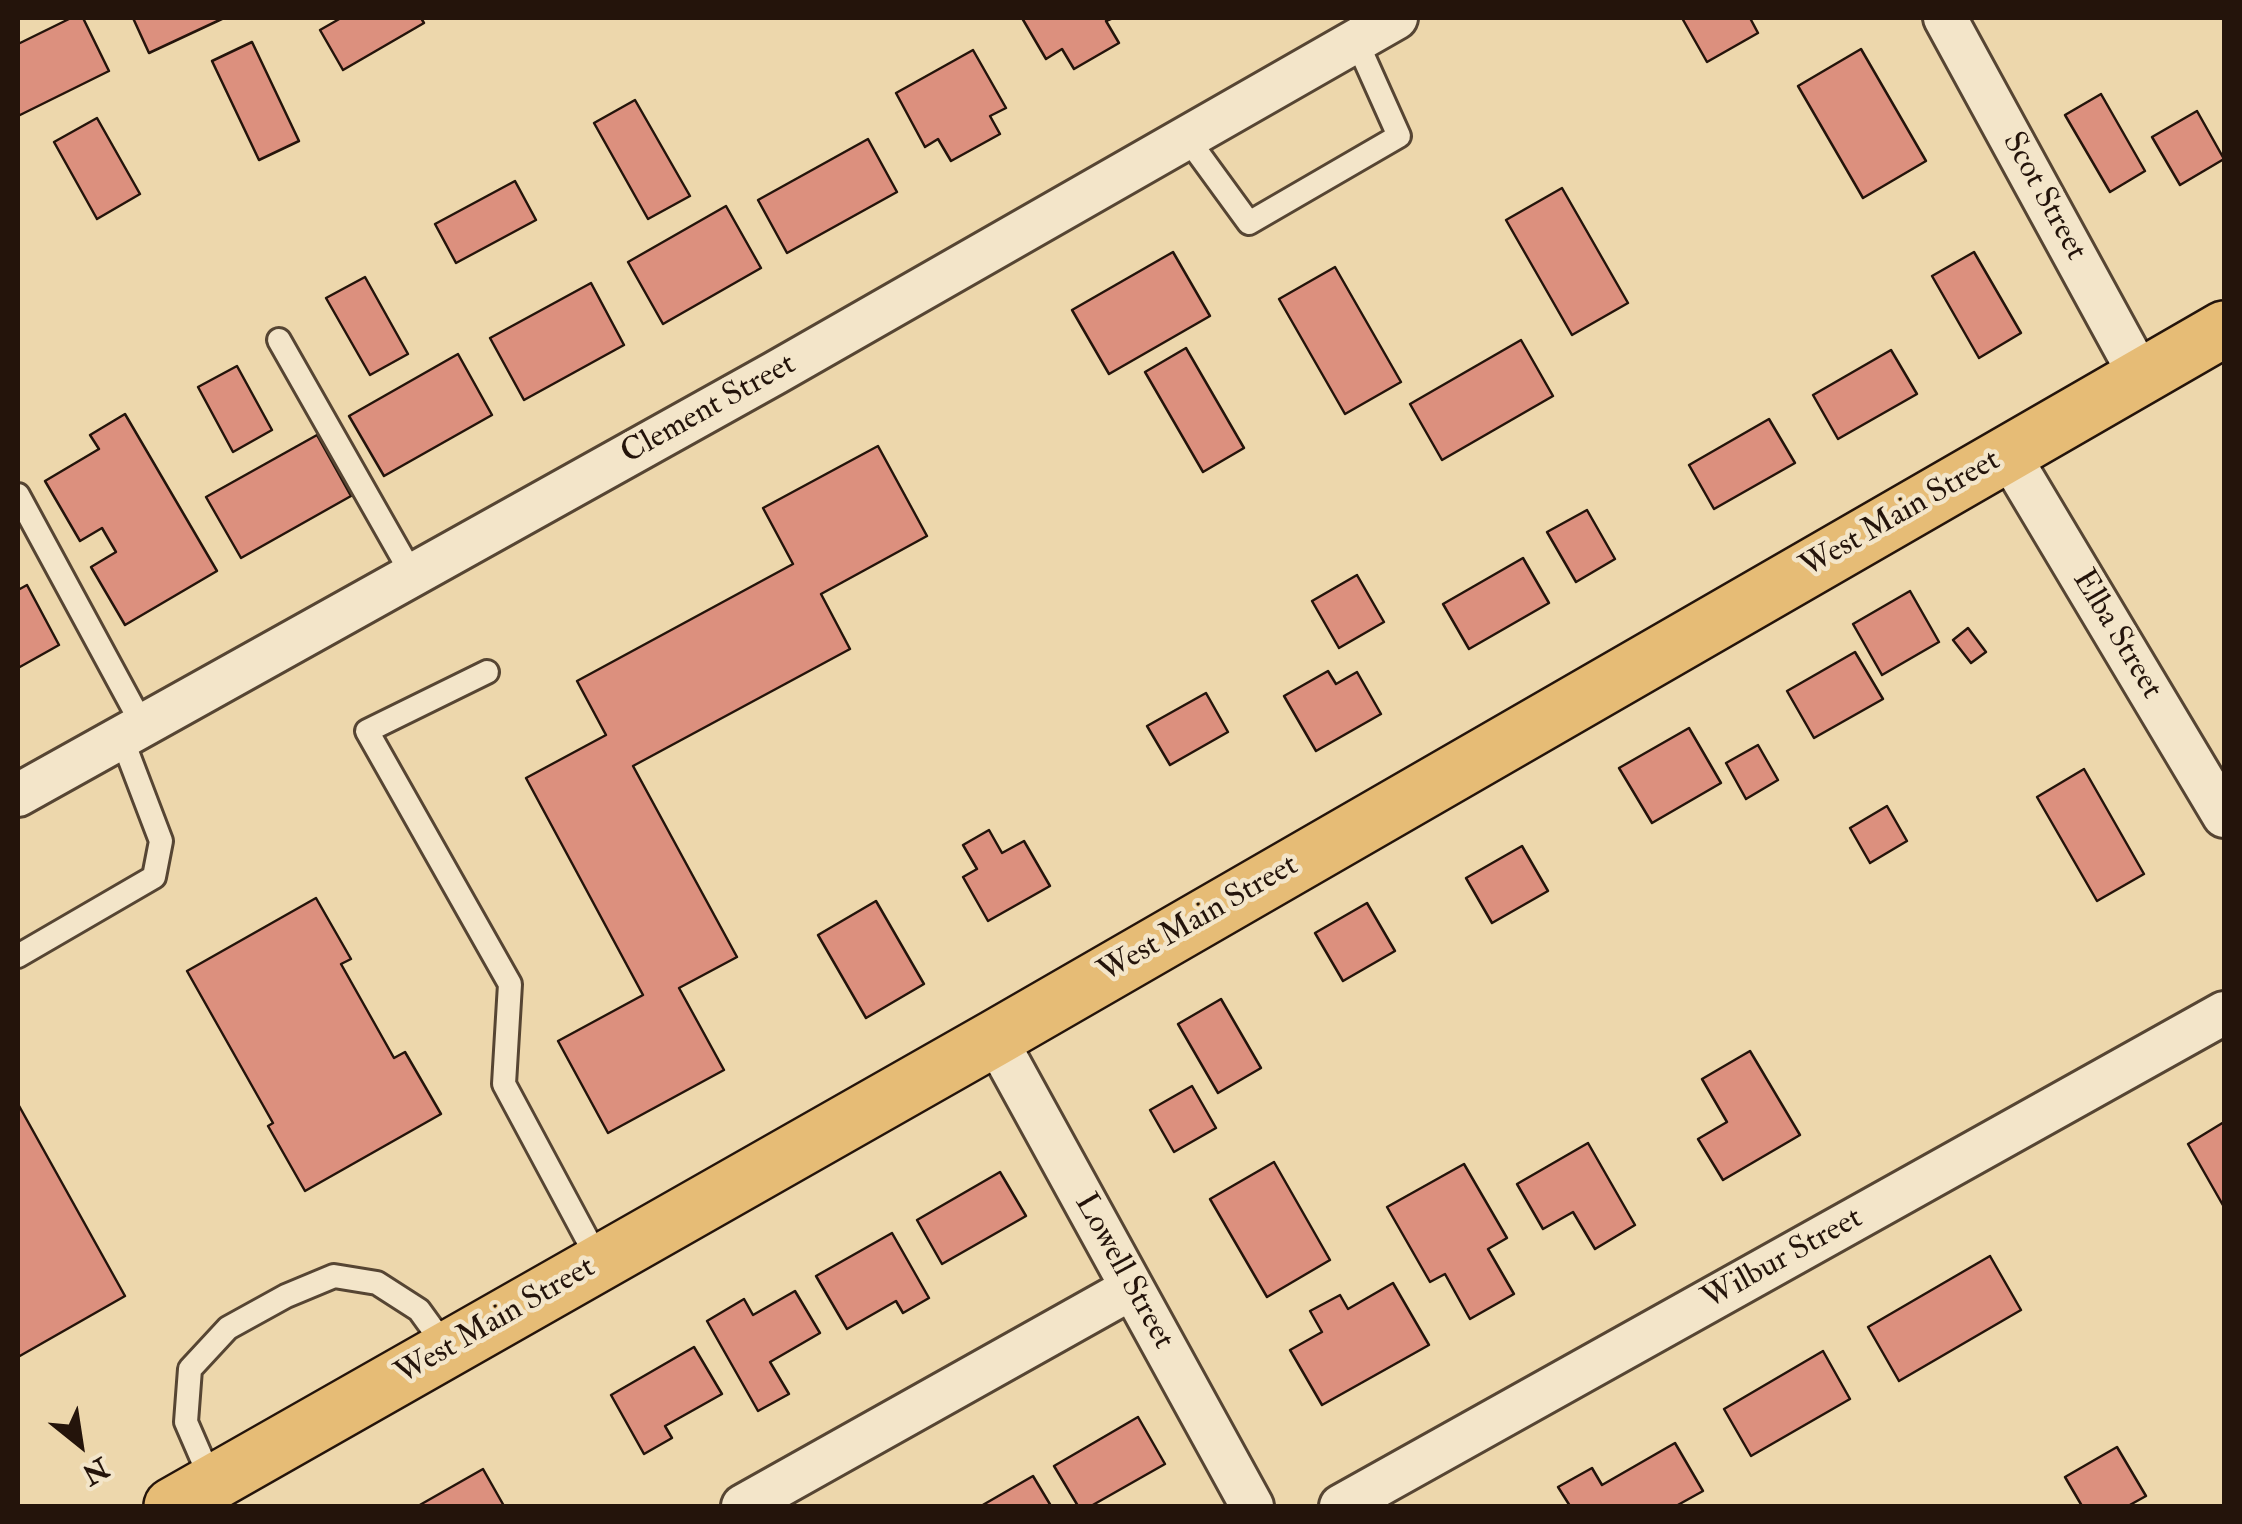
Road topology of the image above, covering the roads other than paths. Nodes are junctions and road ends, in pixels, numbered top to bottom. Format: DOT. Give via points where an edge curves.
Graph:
graph roads {
  1 [pos="1396,18"];
  2 [pos="1946,18"];
  3 [pos="1356,40"];
  4 [pos="1186,138"];
  5 [pos="2224,329"];
  6 [pos="278,340"];
  7 [pos="2142,377"];
  8 [pos="2008,454"];
  9 [pos="18,495"];
  10 [pos="413,576"];
  11 [pos="488,672"];
  12 [pos="131,730"];
  13 [pos="18,795"];
  14 [pos="2224,816"];
  15 [pos="18,956"];
  16 [pos="2224,1013"];
  17 [pos="994,1038"];
  18 [pos="600,1263"];
  19 [pos="1132,1288"];
  20 [pos="448,1350"];
  21 [pos="192,1495"];
  22 [pos="743,1506"];
  23 [pos="1252,1506"];
  24 [pos="1341,1506"];
  1 -- 3 [label="street, Clement Street"];
  2 -- 7 [label="street, Scot Street"];
  3 -- 4 [label="street, Clement Street"];
  3 -- 4 [label="lane" via="1399,136 1249,223"];
  4 -- 10 [label="street, Clement Street"];
  5 -- 7 [label="main road, West Main Street"];
  6 -- 10 [label="lane"];
  7 -- 8 [label="main road, West Main Street"];
  8 -- 14 [label="street, Elba Street"];
  8 -- 17 [label="main road, West Main Street"];
  9 -- 12 [label="lane"];
  10 -- 12 [label="street, Clement Street"];
  11 -- 18 [label="lane" via="367,731 510,984 504,1084"];
  12 -- 13 [label="street, Clement Street"];
  12 -- 15 [label="lane" via="161,841 154,877"];
  16 -- 24 [label="street, Wilbur Street"];
  17 -- 18 [label="main road, West Main Street"];
  17 -- 19 [label="street, Lowell Street"];
  18 -- 20 [label="main road, West Main Street"];
  19 -- 22 [label="street"];
  19 -- 23 [label="street, Lowell Street"];
  20 -- 21 [label="main road, West Main Street"];
  20 -- 21 [label="lane" via="420,1310 377,1283 334,1276 228,1328 190,1368"];
}
